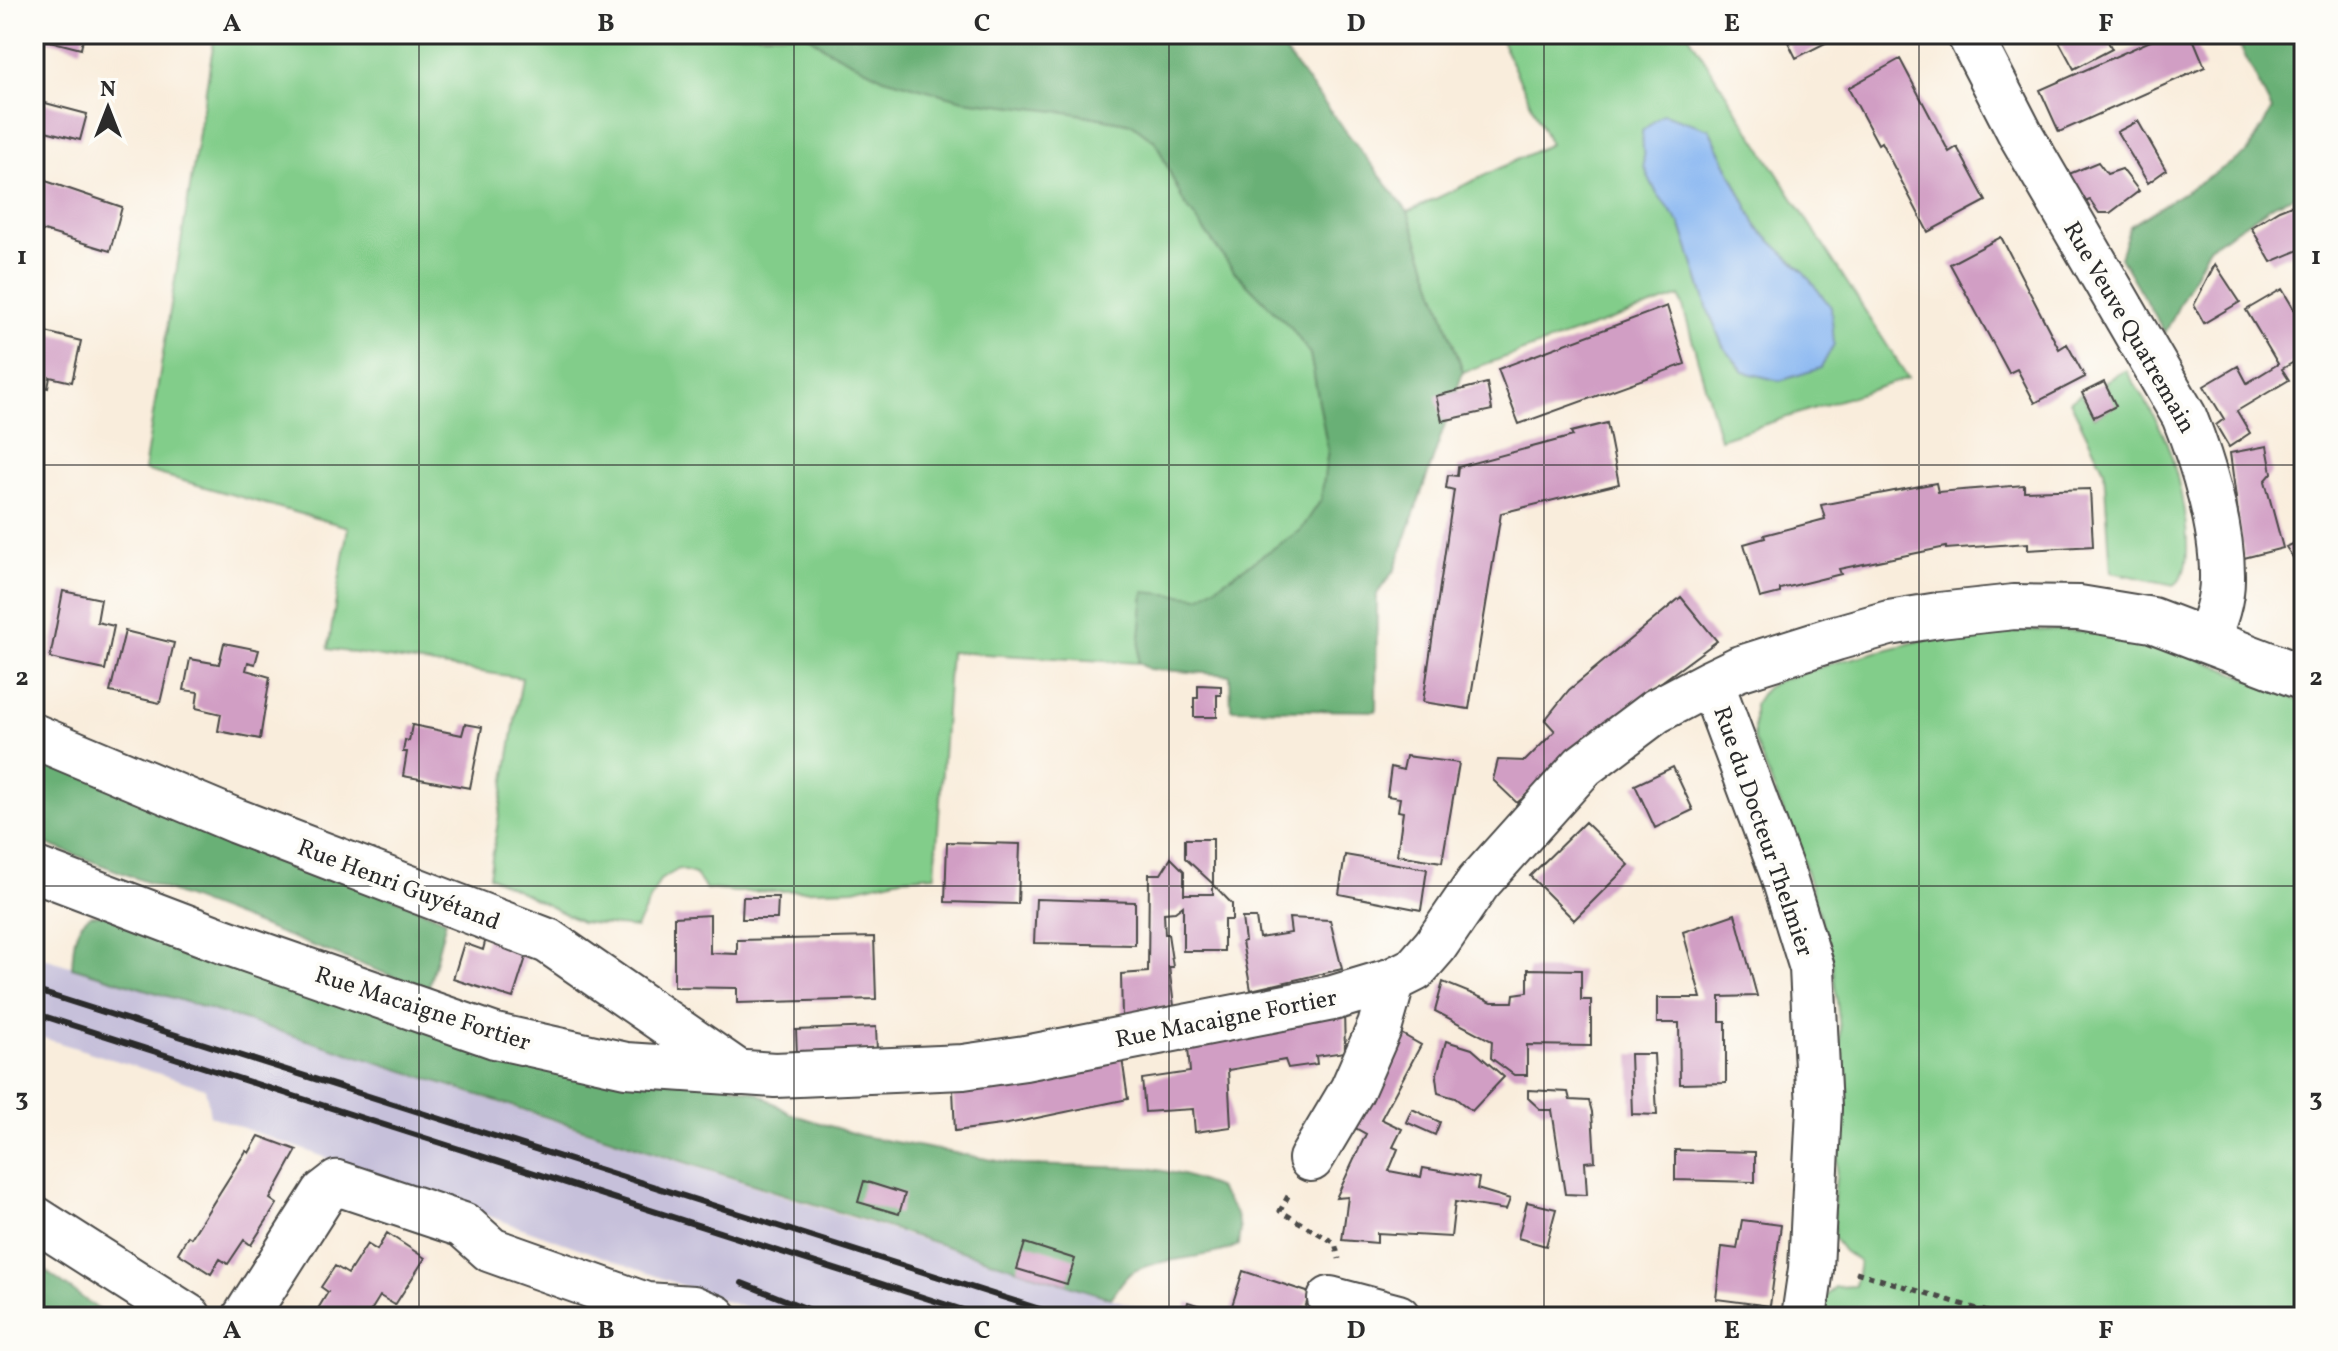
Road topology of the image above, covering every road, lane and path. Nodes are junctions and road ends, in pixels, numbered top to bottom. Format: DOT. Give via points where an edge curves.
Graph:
graph roads {
  1 [pos="1969,34"];
  2 [pos="2207,639"];
  3 [pos="2304,678"];
  4 [pos="1711,682"];
  5 [pos="34,736"];
  6 [pos="34,869"];
  7 [pos="1393,980"];
  8 [pos="741,1074"];
  9 [pos="1311,1159"];
  10 [pos="34,1218"];
  11 [pos="1811,1269"];
  12 [pos="1330,1299"];
  13 [pos="189,1317"];
  14 [pos="245,1317"];
  15 [pos="715,1317"];
  16 [pos="1398,1317"];
  17 [pos="1804,1317"];
  18 [pos="2004,1317"];
  1 -- 2 [label="street, Rue Veuve Quatremain" via="2194,439 2203,463 2222,579 2219,608"];
  2 -- 3 [label="street, Rue Macaigne Fortier"];
  2 -- 4 [label="street, Rue Macaigne Fortier" via="2152,620 2079,608 2014,607 1889,623"];
  4 -- 7 [label="street, Rue Macaigne Fortier" via="1656,711 1583,766 1478,883 1415,969"];
  4 -- 11 [label="street, Rue du Docteur Thelmier" via="1812,968 1819,1108"];
  5 -- 8 [label="street, Rue Henri Guyétand" via="236,821 548,941"];
  6 -- 8 [label="street, Rue Macaigne Fortier" via="495,1036 626,1065"];
  7 -- 8 [label="street, Rue Macaigne Fortier" via="1333,998 963,1067"];
  7 -- 9 [label="street" via="1352,1090"];
  9 -- 12 [label="path" via="1280,1211 1335,1243 1341,1265"];
  10 -- 13 [label="street"];
  11 -- 17 [label="street, Rue du Docteur Thelmier"];
  11 -- 18 [label="path" via="1862,1272"];
  12 -- 16 [label="street"];
  14 -- 15 [label="street" via="324,1193 337,1183 463,1225 491,1250 646,1305 693,1308"];
}
